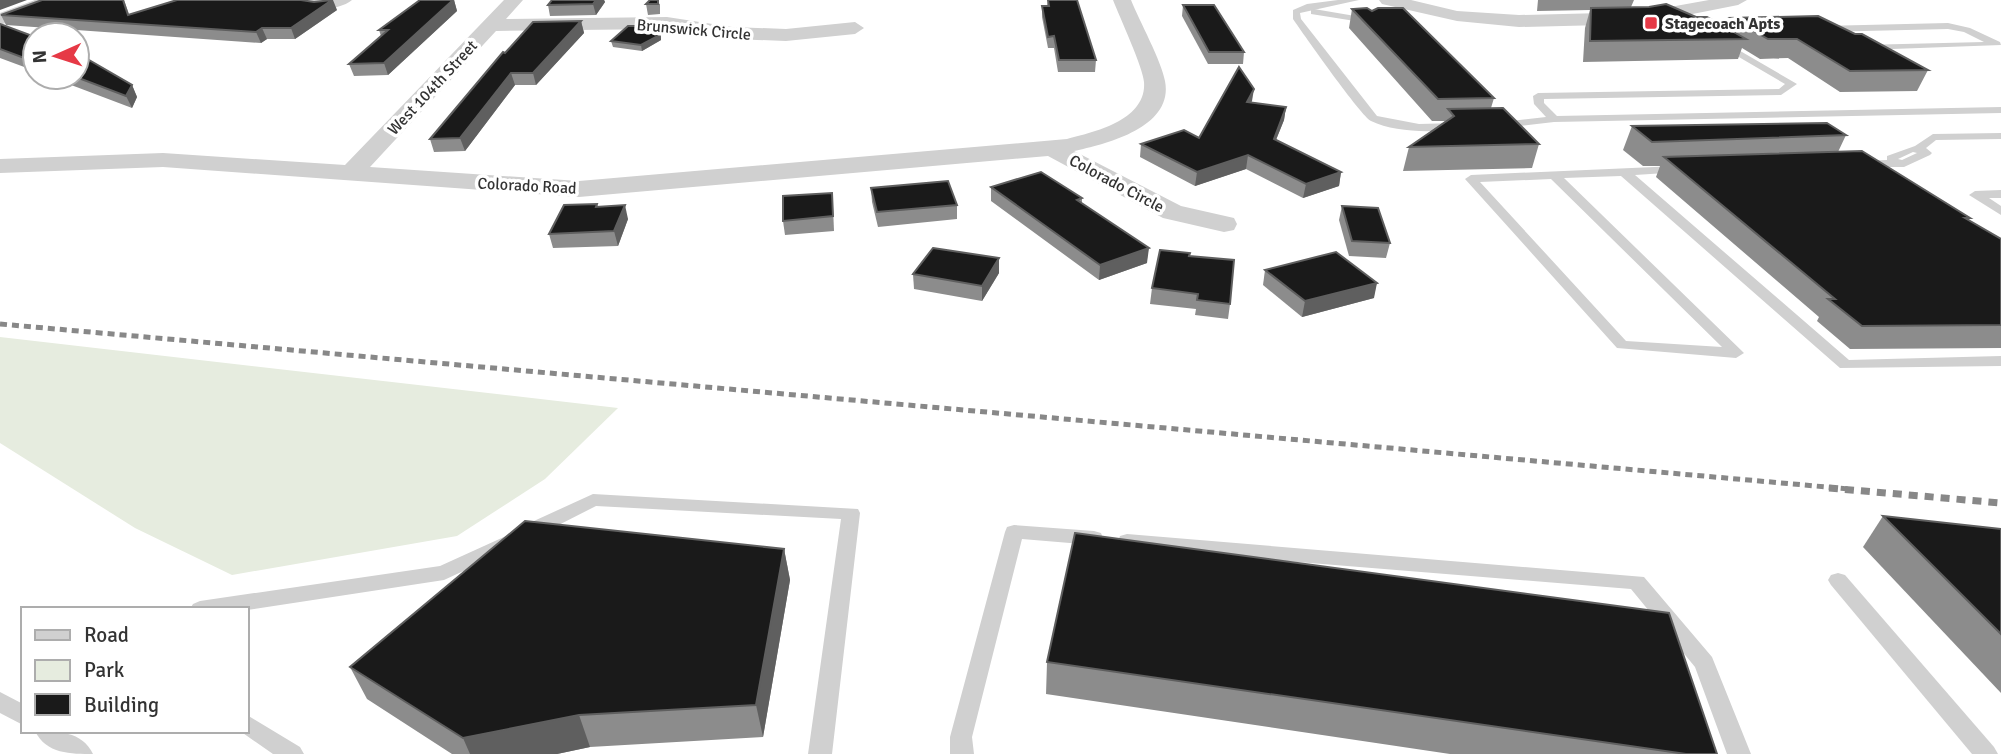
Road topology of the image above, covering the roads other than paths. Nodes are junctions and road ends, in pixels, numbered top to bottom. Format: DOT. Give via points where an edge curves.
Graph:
graph roads {
  1 [pos="51,0"];
  2 [pos="343,0"];
  3 [pos="514,0"];
  4 [pos="1122,0"];
  5 [pos="1355,0"];
  6 [pos="1388,0"];
  7 [pos="1738,0"];
  8 [pos="309,5"];
  9 [pos="1301,10"];
  10 [pos="0,19"];
  11 [pos="491,25"];
  12 [pos="1369,26"];
  13 [pos="855,29"];
  14 [pos="1828,38"];
  15 [pos="1716,40"];
  16 [pos="1860,47"];
  17 [pos="2001,110"];
  18 [pos="1554,119"];
  19 [pos="1470,126"];
  20 [pos="1496,126"];
  21 [pos="2001,136"];
  22 [pos="1052,149"];
  23 [pos="1845,164"];
  24 [pos="1859,164"];
  25 [pos="0,166"];
  26 [pos="1693,170"];
  27 [pos="1624,172"];
  28 [pos="350,174"];
  29 [pos="1553,174"];
  30 [pos="1881,178"];
  31 [pos="2001,194"];
  32 [pos="2001,211"];
  33 [pos="1224,224"];
  34 [pos="2001,361"];
  35 [pos="1838,580"];
  36 [pos="214,607"];
  37 [pos="0,701"];
  38 [pos="21,713"];
  39 [pos="248,725"];
  40 [pos="49,733"];
  41 [pos="81,754"];
  42 [pos="292,754"];
  43 [pos="820,754"];
  44 [pos="962,754"];
  45 [pos="1739,754"];
  46 [pos="1986,754"];
  1 -- 10 [label="street"];
  2 -- 8 [label="street"];
  3 -- 11 [label="street, West 104th Street"];
  4 -- 22 [label="street, Colorado Road" via="1156,94 1150,106 1119,130"];
  5 -- 9 [label="lane"];
  6 -- 7 [label="street" via="1457,16 1519,21 1676,17"];
  9 -- 12 [label="lane" via="1358,19"];
  9 -- 19 [label="lane" via="1296,12 1303,30 1373,118 1419,127"];
  11 -- 13 [label="street, Brunswick Circle" via="667,23 786,35"];
  11 -- 28 [label="street, West 104th Street"];
  14 -- 16 [label="lane" via="1810,29 1948,26 1997,44"];
  15 -- 18 [label="lane" via="1791,84 1781,92 1538,96 1539,104"];
  17 -- 18 [label="lane"];
  18 -- 20 [label="lane"];
  21 -- 24 [label="lane" via="1933,137 1918,149 1891,158 1895,163"];
  22 -- 28 [label="street, Colorado Road" via="579,188"];
  22 -- 33 [label="street, Colorado Circle" via="1172,212"];
  23 -- 24 [label="lane"];
  24 -- 30 [label="lane"];
  25 -- 28 [label="street, Colorado Road" via="163,160"];
  26 -- 27 [label="lane"];
  27 -- 29 [label="lane"];
  27 -- 34 [label="lane" via="1845,365"];
  29 -- 29 [label="lane" via="1592,212 1736,353 1622,345 1471,179"];
  31 -- 32 [label="lane" via="1975,195"];
  35 -- 46 [label="lane"];
  36 -- 43 [label="lane" via="444,573 593,500 851,513"];
  37 -- 38 [label="lane"];
  39 -- 42 [label="lane"];
  40 -- 41 [label="lane"];
  44 -- 45 [label="lane" via="961,737 1014,532 1637,582 1704,663"];
}
